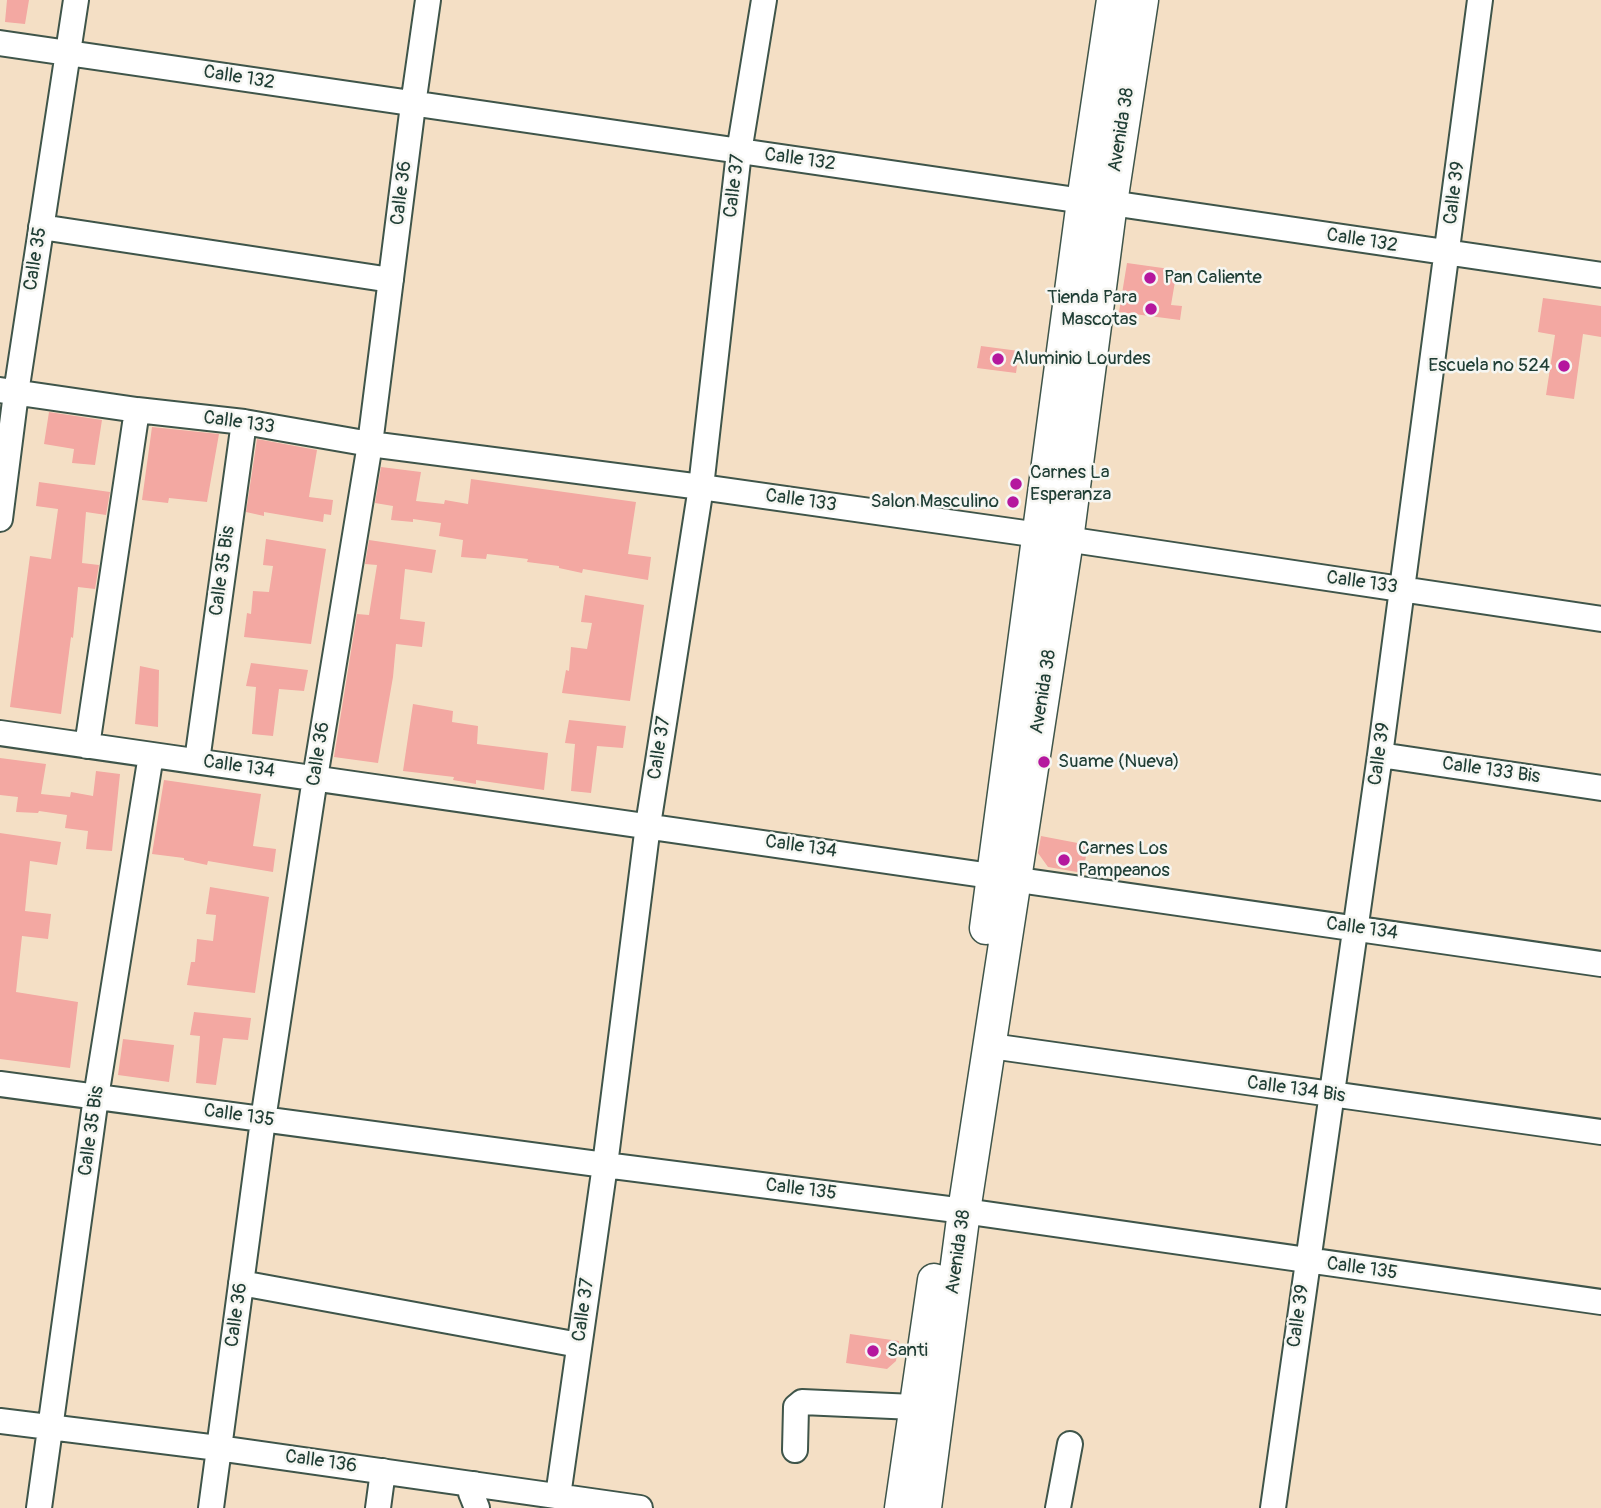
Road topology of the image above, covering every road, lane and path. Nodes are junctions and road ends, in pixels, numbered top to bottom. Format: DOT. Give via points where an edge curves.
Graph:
graph roads {
  1 [pos="76,0"];
  2 [pos="428,0"];
  3 [pos="764,0"];
  4 [pos="1113,0"];
  5 [pos="1142,0"];
  6 [pos="1480,0"];
  7 [pos="0,43"];
  8 [pos="68,51"];
  9 [pos="413,105"];
  10 [pos="739,152"];
  11 [pos="1097,202"];
  12 [pos="41,227"];
  13 [pos="1448,254"];
  14 [pos="1601,275"];
  15 [pos="391,280"];
  16 [pos="8,391"];
  17 [pos="137,410"];
  18 [pos="244,422"];
  19 [pos="370,444"];
  20 [pos="701,487"];
  21 [pos="0,519"];
  22 [pos="1053,537"];
  23 [pos="1402,588"];
  24 [pos="1601,619"];
  25 [pos="0,733"];
  26 [pos="87,746"];
  27 [pos="150,755"];
  28 [pos="1380,755"];
  29 [pos="197,761"];
  30 [pos="315,778"];
  31 [pos="1601,788"];
  32 [pos="648,825"];
  33 [pos="1005,877"];
  34 [pos="1354,928"];
  35 [pos="1601,964"];
  36 [pos="991,1046"];
  37 [pos="0,1084"];
  38 [pos="1331,1095"];
  39 [pos="96,1097"];
  40 [pos="263,1120"];
  41 [pos="1601,1132"];
  42 [pos="605,1166"];
  43 [pos="954,1210"];
  44 [pos="1307,1261"];
  45 [pos="242,1283"];
  46 [pos="1601,1302"];
  47 [pos="579,1345"];
  48 [pos="914,1407"];
  49 [pos="0,1421"];
  50 [pos="50,1427"];
  51 [pos="1070,1444"];
  52 [pos="218,1448"];
  53 [pos="795,1450"];
  54 [pos="383,1471"];
  55 [pos="475,1496"];
  56 [pos="558,1496"];
  57 [pos="39,1508"];
  58 [pos="211,1508"];
  59 [pos="378,1508"];
  60 [pos="640,1508"];
  61 [pos="901,1508"];
  62 [pos="925,1508"];
  63 [pos="1058,1508"];
  64 [pos="1273,1508"];
  1 -- 8 [label="street, Calle 35"];
  2 -- 9 [label="street, Calle 36"];
  3 -- 10 [label="street, Calle 37"];
  4 -- 11 [label="main road, Avenida 38"];
  5 -- 11 [label="main road, Avenida 38"];
  6 -- 13 [label="street, Calle 39"];
  7 -- 8 [label="street, Calle 132"];
  8 -- 9 [label="street, Calle 132"];
  8 -- 12 [label="street, Calle 35"];
  9 -- 10 [label="street, Calle 132"];
  9 -- 15 [label="street, Calle 36"];
  10 -- 11 [label="street, Calle 132"];
  10 -- 20 [label="street, Calle 37"];
  11 -- 13 [label="street, Calle 132"];
  11 -- 22 [label="main road, Avenida 38"];
  12 -- 15 [label="street"];
  12 -- 16 [label="street, Calle 35"];
  13 -- 14 [label="street, Calle 132"];
  13 -- 23 [label="street, Calle 39"];
  15 -- 19 [label="street, Calle 36"];
  16 -- 17 [label="street, Calle 133"];
  16 -- 21 [label="street, Calle 35"];
  17 -- 18 [label="street, Calle 133"];
  17 -- 26 [label="street"];
  18 -- 19 [label="street, Calle 133"];
  18 -- 29 [label="street, Calle 35 Bis"];
  19 -- 20 [label="street, Calle 133"];
  19 -- 30 [label="street, Calle 36"];
  20 -- 22 [label="street, Calle 133"];
  20 -- 32 [label="street, Calle 37"];
  22 -- 23 [label="street, Calle 133"];
  22 -- 33 [label="main road, Avenida 38"];
  23 -- 24 [label="street, Calle 133"];
  23 -- 28 [label="street, Calle 39"];
  25 -- 26 [label="street, Calle 134"];
  26 -- 27 [label="street, Calle 134"];
  27 -- 29 [label="street, Calle 134"];
  27 -- 39 [label="street, Calle 35 Bis"];
  28 -- 31 [label="street, Calle 133 Bis"];
  28 -- 34 [label="street, Calle 39"];
  29 -- 30 [label="street, Calle 134"];
  30 -- 32 [label="street, Calle 134"];
  30 -- 40 [label="street, Calle 36"];
  32 -- 33 [label="street, Calle 134"];
  32 -- 42 [label="street, Calle 37"];
  33 -- 34 [label="street, Calle 134"];
  33 -- 36 [label="main road, Avenida 38"];
  33 -- 43 [label="main road, Avenida 38"];
  34 -- 35 [label="street, Calle 134"];
  34 -- 38 [label="street, Calle 39"];
  36 -- 38 [label="street, Calle 134 Bis"];
  36 -- 43 [label="main road, Avenida 38"];
  37 -- 39 [label="street, Calle 135"];
  38 -- 41 [label="street, Calle 134 Bis"];
  38 -- 44 [label="street, Calle 39"];
  39 -- 40 [label="street, Calle 135"];
  39 -- 50 [label="street, Calle 35 Bis"];
  40 -- 42 [label="street, Calle 135"];
  40 -- 45 [label="street, Calle 36"];
  42 -- 43 [label="street, Calle 135"];
  42 -- 47 [label="street, Calle 37"];
  43 -- 44 [label="street, Calle 135"];
  43 -- 48 [label="main road, Avenida 38"];
  43 -- 62 [label="main road, Avenida 38"];
  44 -- 46 [label="street, Calle 135"];
  44 -- 64 [label="street, Calle 39"];
  45 -- 47 [label="street"];
  45 -- 52 [label="street, Calle 36"];
  47 -- 56 [label="street, Calle 37"];
  48 -- 53 [label="street" via="802,1402 796,1407"];
  48 -- 61 [label="main road, Avenida 38"];
  49 -- 50 [label="street, Calle 136"];
  50 -- 52 [label="street, Calle 136"];
  50 -- 57 [label="street, Calle 35 Bis"];
  51 -- 63 [label="street"];
  52 -- 54 [label="street, Calle 136"];
  52 -- 58 [label="street, Calle 36"];
  54 -- 55 [label="street, Calle 136"];
  54 -- 59 [label="street"];
  55 -- 56 [label="street, Calle 136"];
  56 -- 60 [label="street, Calle 136"];
}
